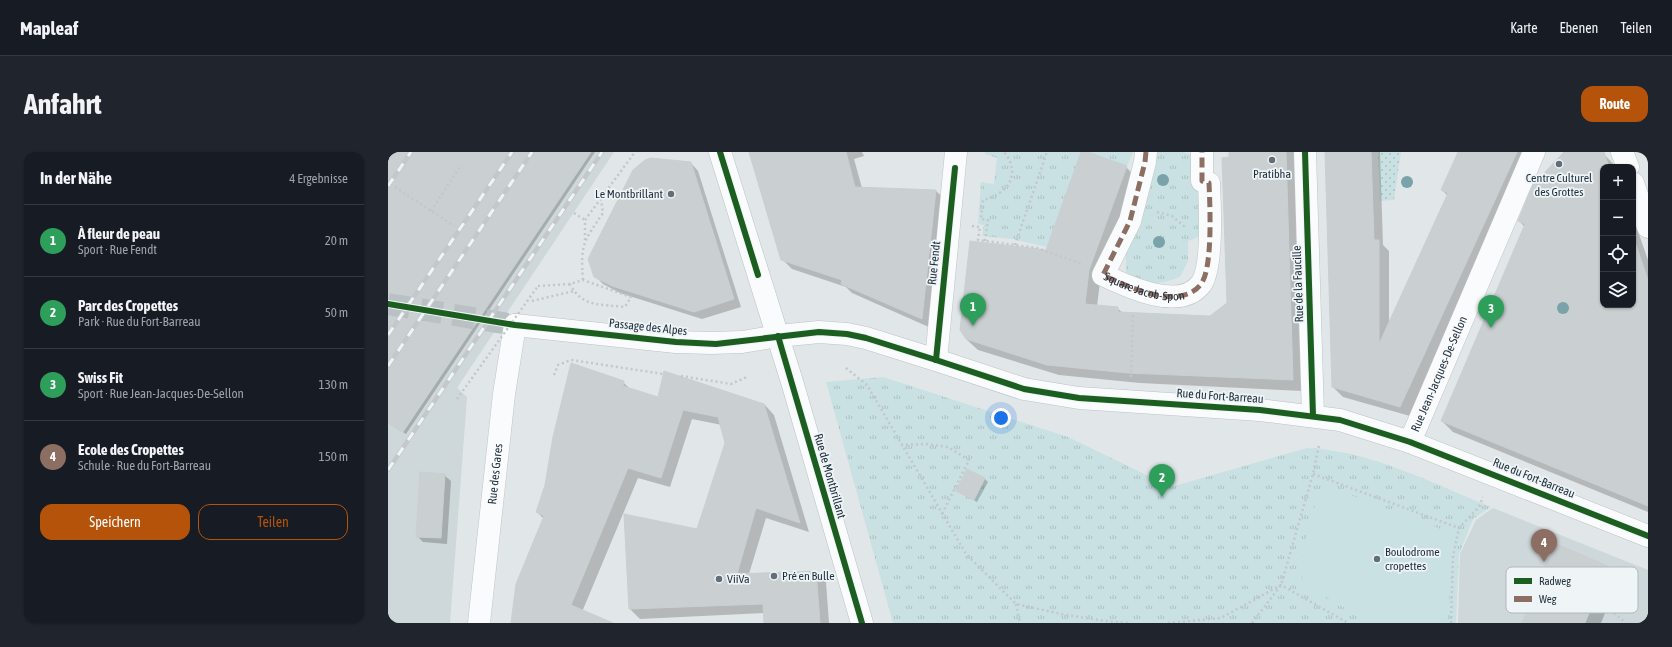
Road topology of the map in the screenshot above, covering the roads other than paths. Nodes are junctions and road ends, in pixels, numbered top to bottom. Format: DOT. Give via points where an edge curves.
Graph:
graph roads {
  1 [pos="720,152"];
  2 [pos="1146,152"];
  3 [pos="1202,152"];
  4 [pos="1305,152"];
  5 [pos="1534,152"];
  6 [pos="1622,152"];
  7 [pos="956,160"];
  8 [pos="1627,164"];
  9 [pos="1636,191"];
  10 [pos="1648,227"];
  11 [pos="515,325"];
  12 [pos="778,336"];
  13 [pos="936,360"];
  14 [pos="1313,416"];
  15 [pos="1410,442"];
  16 [pos="1648,536"];
  17 [pos="479,616"];
  18 [pos="862,623"];
  1 -- 12 [label="street, Rue de Montbrillant"];
  2 -- 3 [label="street, Square Jacob-Spon" via="1130,221 1103,275 1137,291 1158,295 1180,295 1192,291 1201,284 1205,271 1210,237 1209,183 1202,181"];
  4 -- 14 [label="street, Rue de la Faucille"];
  5 -- 15 [label="street, Rue Jean-Jacques-De-Sellon"];
  6 -- 8 [label="street"];
  7 -- 13 [label="street, Rue Fendt"];
  9 -- 10 [label="street"];
  11 -- 12 [label="street, Passage des Alpes" via="690,343 742,342"];
  11 -- 17 [label="street, Rue des Gares" via="504,394"];
  12 -- 13 [label="street, Rue du Fort-Barreau" via="819,332 847,334"];
  12 -- 18 [label="street, Rue de Montbrillant"];
  13 -- 14 [label="street, Rue du Fort-Barreau" via="1024,390 1123,401"];
  14 -- 15 [label="street, Rue du Fort-Barreau" via="1340,420"];
  15 -- 16 [label="street, Rue du Fort-Barreau"];
}
